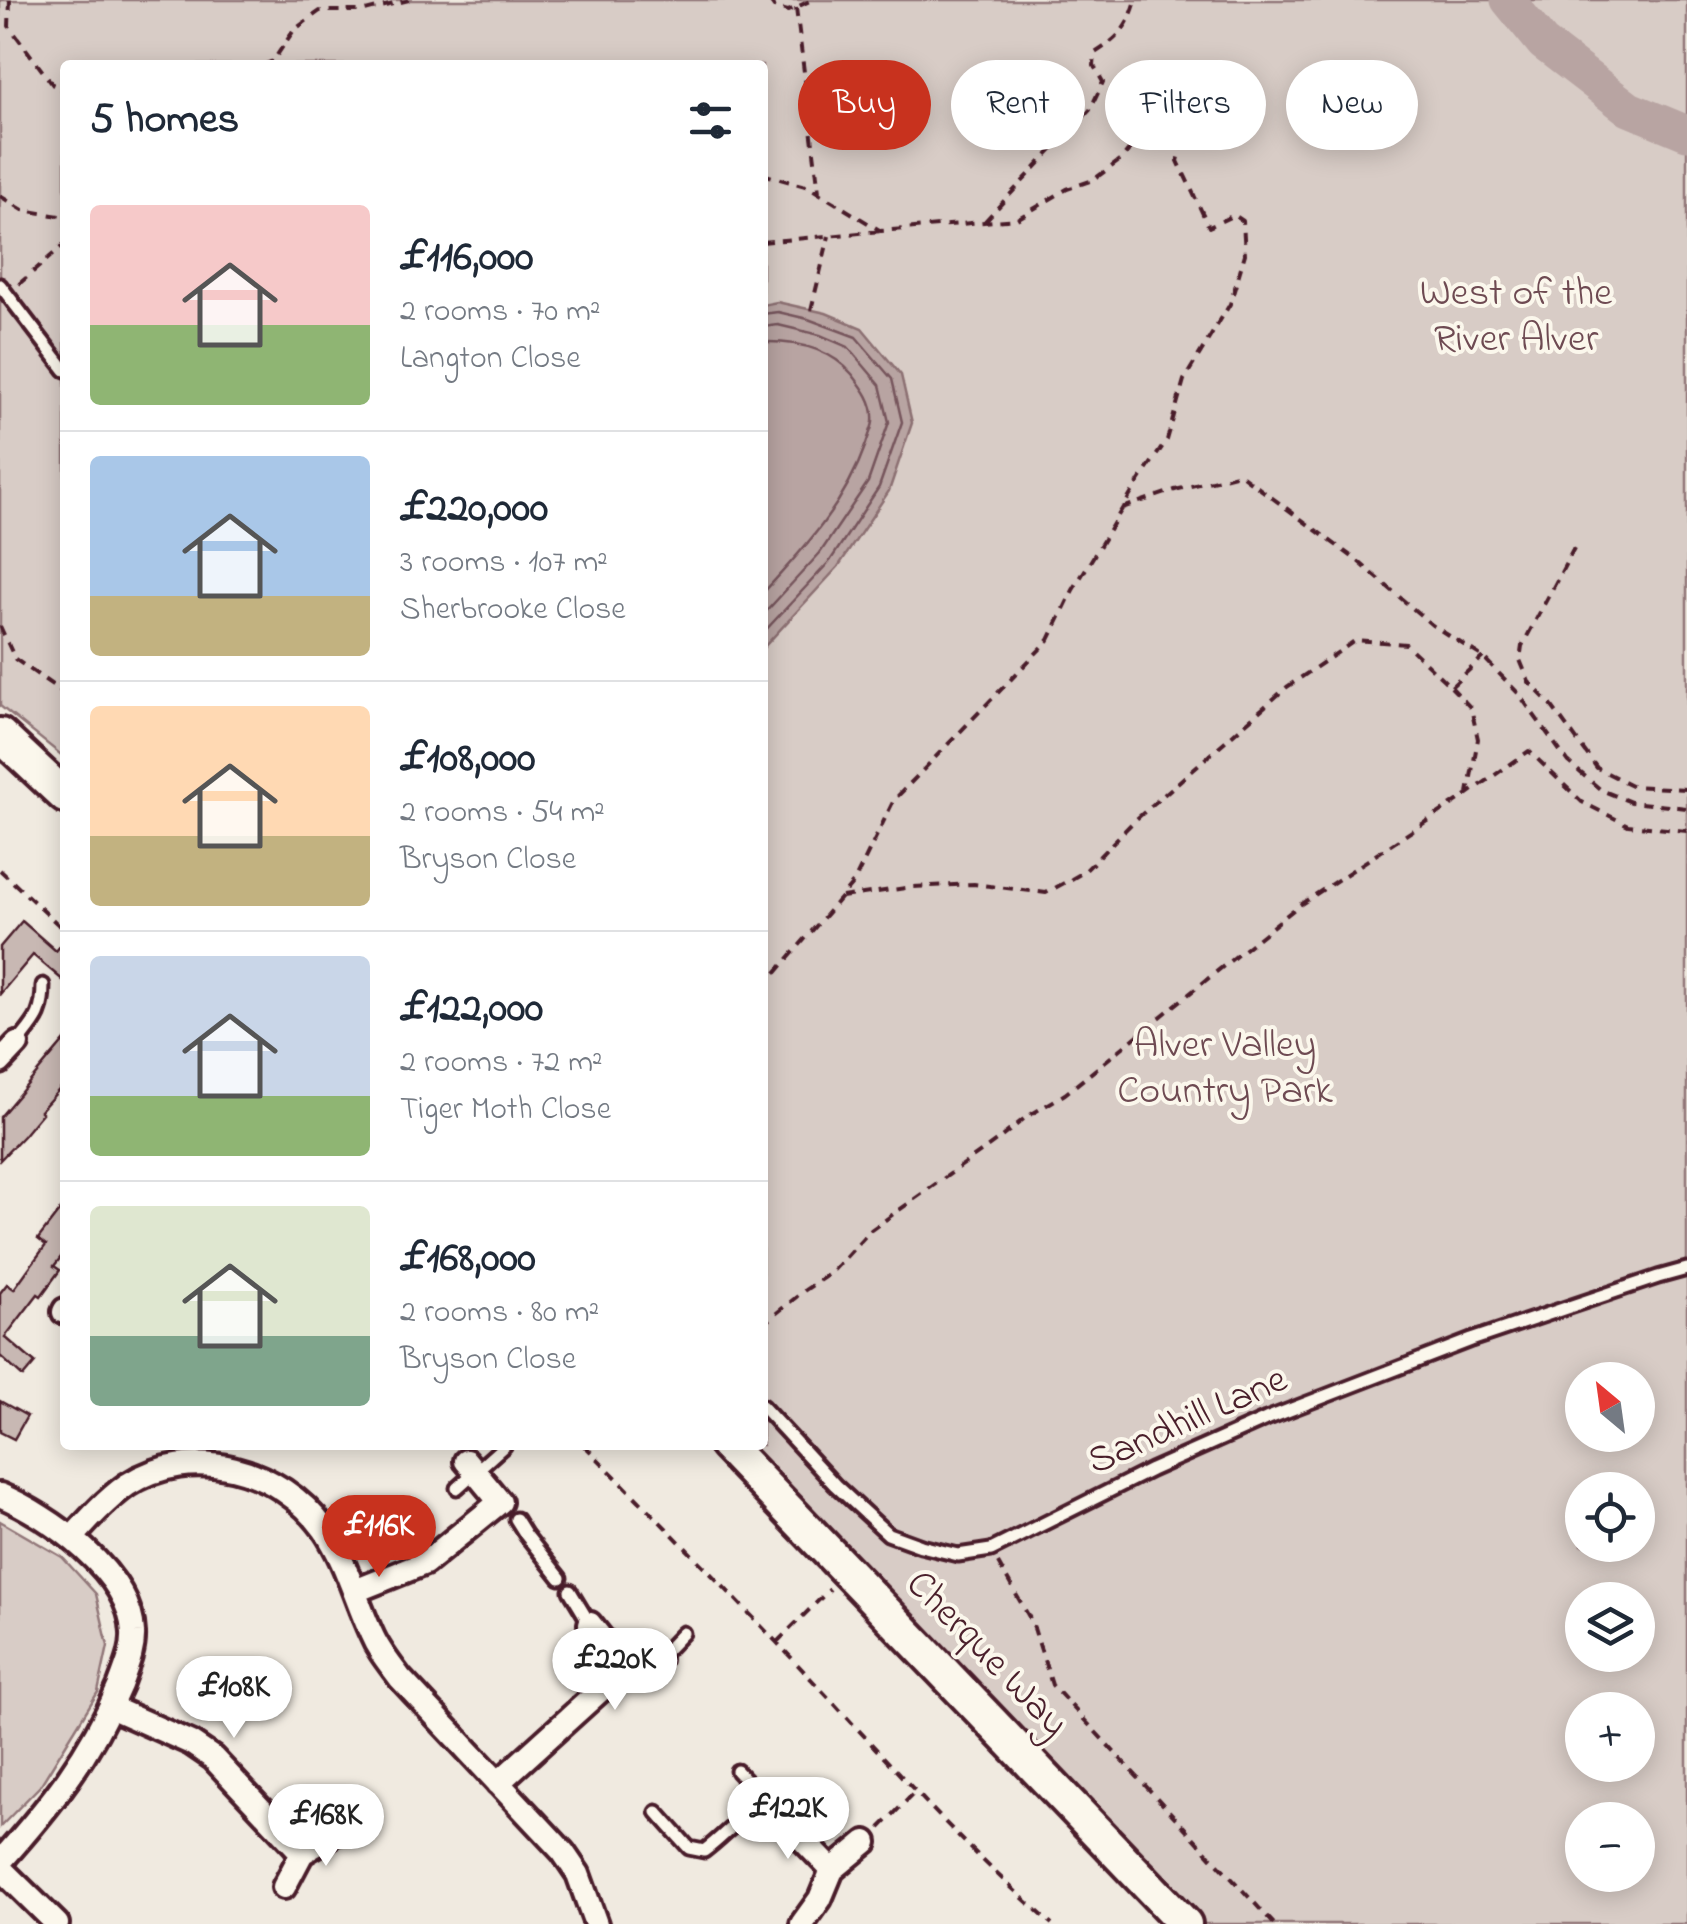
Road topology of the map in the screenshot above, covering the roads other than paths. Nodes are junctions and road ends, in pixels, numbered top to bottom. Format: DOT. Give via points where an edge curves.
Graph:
graph roads {
  1 [pos="4,290"];
  2 [pos="60,363"];
  3 [pos="0,736"];
  4 [pos="60,791"];
  5 [pos="42,985"];
  6 [pos="16,1044"];
  7 [pos="0,1062"];
  8 [pos="1687,1269"];
  9 [pos="768,1412"];
  10 [pos="498,1450"];
  11 [pos="731,1450"];
  12 [pos="204,1454"];
  13 [pos="471,1466"];
  14 [pos="457,1488"];
  15 [pos="0,1495"];
  16 [pos="508,1510"];
  17 [pos="72,1538"];
  18 [pos="560,1578"];
  19 [pos="355,1591"];
  20 [pos="570,1591"];
  21 [pos="590,1624"];
  22 [pos="683,1634"];
  23 [pos="658,1659"];
  24 [pos="625,1668"];
  25 [pos="110,1707"];
  26 [pos="737,1771"];
  27 [pos="498,1783"];
  28 [pos="766,1803"];
  29 [pos="657,1812"];
  30 [pos="344,1828"];
  31 [pos="866,1842"];
  32 [pos="302,1853"];
  33 [pos="0,1865"];
  34 [pos="832,1870"];
  35 [pos="284,1887"];
  36 [pos="57,1924"];
  37 [pos="596,1924"];
  38 [pos="802,1924"];
  39 [pos="1185,1924"];
  1 -- 2 [label="lane"];
  3 -- 4 [label="street"];
  5 -- 6 [label="lane" via="43,1007"];
  6 -- 7 [label="street"];
  8 -- 9 [label="lane, Sandhill Lane" via="1471,1340 1266,1419 991,1550 958,1555 888,1534"];
  10 -- 13 [label="lane"];
  11 -- 39 [label="street, Cherque Way"];
  12 -- 17 [label="street" via="130,1484"];
  12 -- 19 [label="street" via="297,1499 325,1530"];
  13 -- 14 [label="lane"];
  13 -- 16 [label="street"];
  15 -- 17 [label="street"];
  16 -- 18 [label="lane"];
  16 -- 19 [label="street" via="425,1563"];
  17 -- 25 [label="street" via="108,1576 131,1616 130,1660"];
  19 -- 27 [label="street" via="371,1634 400,1678"];
  20 -- 21 [label="lane"];
  21 -- 24 [label="street"];
  22 -- 23 [label="lane"];
  23 -- 24 [label="street"];
  24 -- 27 [label="street"];
  25 -- 32 [label="street" via="213,1758"];
  25 -- 33 [label="street" via="63,1788"];
  26 -- 28 [label="lane"];
  27 -- 37 [label="street" via="563,1852"];
  28 -- 29 [label="lane" via="704,1851 689,1848"];
  28 -- 34 [label="street"];
  30 -- 32 [label="street"];
  31 -- 34 [label="street"];
  32 -- 35 [label="street"];
  33 -- 36 [label="street"];
  34 -- 38 [label="street"];
}
